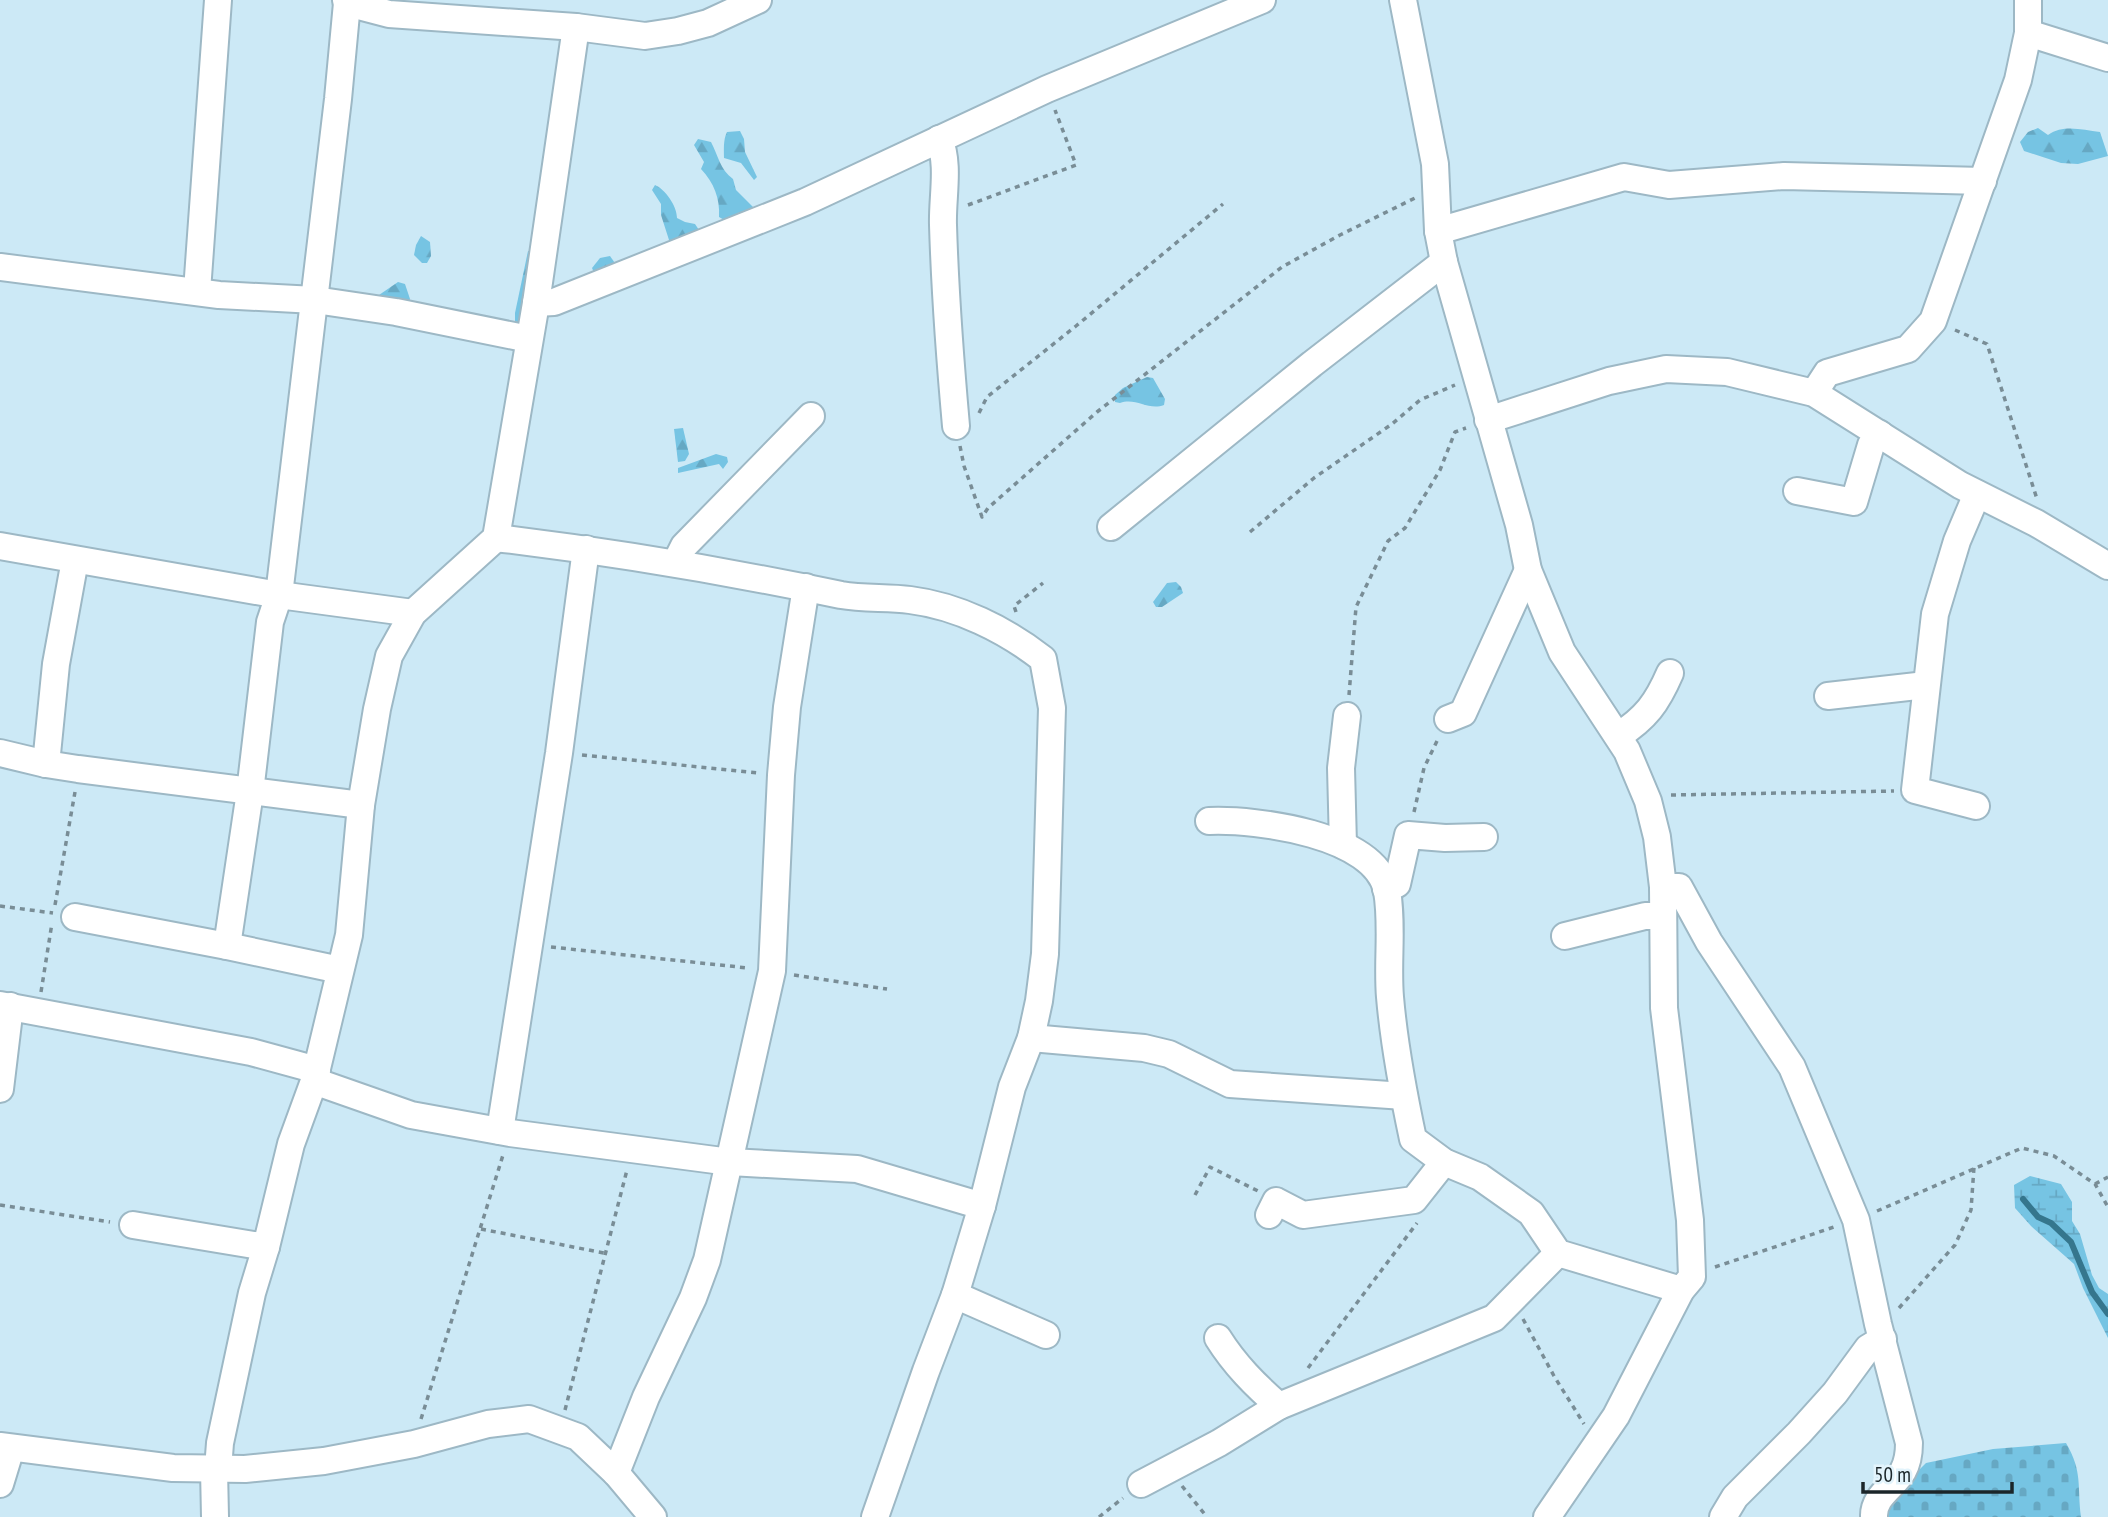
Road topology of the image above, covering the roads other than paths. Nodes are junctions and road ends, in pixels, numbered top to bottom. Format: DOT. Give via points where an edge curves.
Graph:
graph roads {
  1 [pos="218,0"];
  2 [pos="758,0"];
  3 [pos="1262,0"];
  4 [pos="1403,0"];
  5 [pos="2028,0"];
  6 [pos="347,1"];
  7 [pos="576,27"];
  8 [pos="2028,33"];
  9 [pos="2108,58"];
  10 [pos="939,139"];
  11 [pos="1983,181"];
  12 [pos="1438,231"];
  13 [pos="1444,262"];
  14 [pos="0,267"];
  15 [pos="197,292"];
  16 [pos="315,300"];
  17 [pos="536,303"];
  18 [pos="529,339"];
  19 [pos="1814,393"];
  20 [pos="811,416"];
  21 [pos="1488,420"];
  22 [pos="956,426"];
  23 [pos="1880,434"];
  24 [pos="1797,491"];
  25 [pos="1977,494"];
  26 [pos="1111,527"];
  27 [pos="496,538"];
  28 [pos="0,547"];
  29 [pos="586,548"];
  30 [pos="75,560"];
  31 [pos="676,562"];
  32 [pos="2108,566"];
  33 [pos="1528,570"];
  34 [pos="806,587"];
  35 [pos="279,595"];
  36 [pos="413,613"];
  37 [pos="1670,673"];
  38 [pos="1926,685"];
  39 [pos="1828,696"];
  40 [pos="1347,716"];
  41 [pos="1448,719"];
  42 [pos="1618,736"];
  43 [pos="0,753"];
  44 [pos="47,764"];
  45 [pos="250,792"];
  46 [pos="361,805"];
  47 [pos="1976,806"];
  48 [pos="1209,821"];
  49 [pos="1484,837"];
  50 [pos="1343,845"];
  51 [pos="1663,887"];
  52 [pos="1387,888"];
  53 [pos="64,916"];
  54 [pos="1661,916"];
  55 [pos="1565,936"];
  56 [pos="227,946"];
  57 [pos="340,970"];
  58 [pos="5,1005"];
  59 [pos="1031,1038"];
  60 [pos="315,1076"];
  61 [pos="0,1088"];
  62 [pos="1404,1096"];
  63 [pos="505,1132"];
  64 [pos="730,1162"];
  65 [pos="1444,1162"];
  66 [pos="982,1206"];
  67 [pos="1273,1208"];
  68 [pos="133,1224"];
  69 [pos="267,1247"];
  70 [pos="1558,1253"];
  71 [pos="1686,1283"];
  72 [pos="955,1295"];
  73 [pos="1880,1332"];
  74 [pos="1046,1335"];
  75 [pos="1218,1338"];
  76 [pos="1286,1403"];
  77 [pos="5,1447"];
  78 [pos="216,1469"];
  79 [pos="616,1473"];
  80 [pos="0,1484"];
  81 [pos="1141,1484"];
  82 [pos="1551,1516"];
  83 [pos="215,1517"];
  84 [pos="653,1517"];
  85 [pos="875,1517"];
  86 [pos="1723,1517"];
  87 [pos="1874,1517"];
  1 -- 15 [label="street"];
  2 -- 7 [label="street" via="708,23 645,36"];
  3 -- 10 [label="street"];
  4 -- 12 [label="street" via="1435,164"];
  5 -- 8 [label="street"];
  6 -- 7 [label="street" via="389,14"];
  6 -- 16 [label="street"];
  7 -- 17 [label="street"];
  8 -- 9 [label="street"];
  8 -- 11 [label="street" via="2018,80"];
  10 -- 17 [label="street" via="805,202 554,302"];
  10 -- 22 [label="street" via="944,151 947,319"];
  11 -- 12 [label="street" via="1784,176 1669,186 1624,177"];
  11 -- 19 [label="street" via="1933,321 1908,349 1827,373"];
  12 -- 13 [label="street"];
  13 -- 21 [label="street"];
  13 -- 26 [label="street"];
  14 -- 15 [label="street"];
  15 -- 16 [label="street"];
  16 -- 18 [label="street"];
  16 -- 35 [label="street"];
  17 -- 18 [label="street"];
  18 -- 27 [label="street"];
  19 -- 21 [label="street" via="1727,372 1666,369 1609,381"];
  19 -- 23 [label="street"];
  20 -- 31 [label="street" via="684,546"];
  21 -- 33 [label="street"];
  23 -- 24 [label="street" via="1871,445 1854,502"];
  23 -- 25 [label="street"];
  25 -- 32 [label="street"];
  25 -- 38 [label="street" via="1935,614"];
  27 -- 29 [label="street"];
  27 -- 36 [label="street"];
  28 -- 30 [label="street"];
  29 -- 31 [label="street"];
  29 -- 63 [label="street"];
  30 -- 35 [label="street"];
  30 -- 44 [label="street" via="56,664"];
  31 -- 34 [label="street"];
  33 -- 41 [label="street" via="1463,713"];
  33 -- 42 [label="street" via="1562,652"];
  34 -- 59 [label="street" via="953,610 1016,638 1043,659 1052,708 1045,954"];
  34 -- 64 [label="street" via="787,707 772,971"];
  35 -- 36 [label="street"];
  35 -- 45 [label="street" via="270,622"];
  36 -- 46 [label="street" via="389,656"];
  37 -- 42 [label="street" via="1652,708"];
  38 -- 39 [label="street"];
  38 -- 47 [label="street" via="1915,790"];
  40 -- 50 [label="street" via="1341,768"];
  42 -- 51 [label="street" via="1648,801"];
  43 -- 44 [label="street"];
  44 -- 45 [label="street"];
  45 -- 46 [label="street"];
  45 -- 56 [label="street"];
  46 -- 57 [label="street" via="349,935"];
  48 -- 50 [label="street" via="1272,824"];
  49 -- 52 [label="street" via="1408,835 1397,884"];
  50 -- 52 [label="street" via="1374,866"];
  51 -- 54 [label="street"];
  51 -- 73 [label="street" via="1679,887 1709,942 1792,1067 1856,1220"];
  52 -- 62 [label="street" via="1390,996"];
  53 -- 56 [label="street"];
  54 -- 55 [label="street" via="1645,915"];
  54 -- 71 [label="street" via="1664,1008 1690,1220"];
  56 -- 57 [label="street"];
  57 -- 60 [label="street"];
  58 -- 60 [label="street" via="251,1052"];
  58 -- 61 [label="street"];
  59 -- 62 [label="street" via="1144,1048 1168,1054 1230,1084"];
  59 -- 66 [label="street" via="1012,1087"];
  60 -- 63 [label="street" via="411,1115"];
  60 -- 69 [label="street" via="291,1144"];
  62 -- 65 [label="street" via="1413,1139"];
  63 -- 64 [label="street"];
  64 -- 66 [label="street" via="858,1169"];
  64 -- 79 [label="street" via="707,1260"];
  65 -- 67 [label="street" via="1415,1200 1303,1215"];
  65 -- 70 [label="street" via="1480,1177 1531,1213"];
  66 -- 72 [label="street"];
  68 -- 69 [label="street"];
  69 -- 78 [label="street" via="249,1307"];
  70 -- 71 [label="street"];
  70 -- 76 [label="street" via="1494,1318"];
  71 -- 82 [label="street" via="1616,1416"];
  72 -- 74 [label="street"];
  72 -- 85 [label="street"];
  73 -- 86 [label="street" via="1835,1393 1735,1497"];
  73 -- 87 [label="street" via="1909,1458 1882,1494"];
  75 -- 76 [label="street" via="1243,1373"];
  76 -- 81 [label="street"];
  77 -- 78 [label="street"];
  77 -- 80 [label="street"];
  78 -- 79 [label="street" via="324,1461 529,1419 578,1437"];
  78 -- 83 [label="street"];
  79 -- 84 [label="street"];
}
